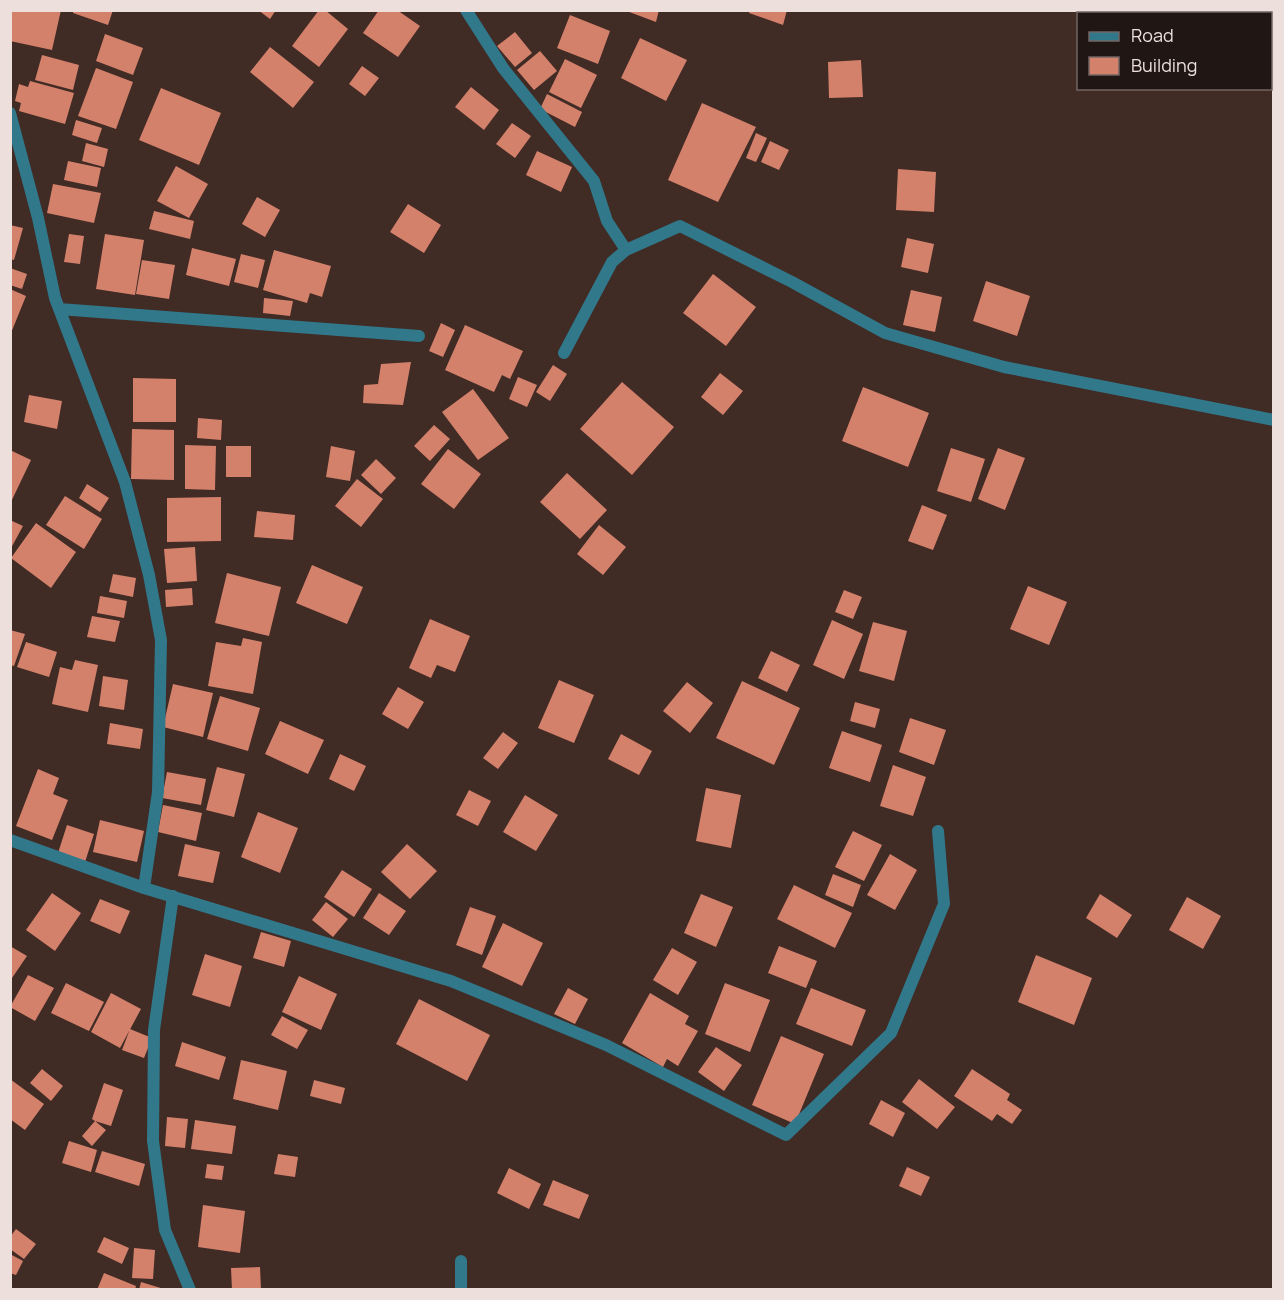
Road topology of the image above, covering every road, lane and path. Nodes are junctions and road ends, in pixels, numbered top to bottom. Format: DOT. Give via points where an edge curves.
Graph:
graph roads {
  1 [pos="466,10"];
  2 [pos="10,113"];
  3 [pos="626,250"];
  4 [pos="59,309"];
  5 [pos="419,336"];
  6 [pos="564,352"];
  7 [pos="1274,420"];
  8 [pos="938,831"];
  9 [pos="10,840"];
  10 [pos="144,888"];
  11 [pos="173,896"];
  12 [pos="460,1261"];
  13 [pos="190,1290"];
  14 [pos="461,1290"];
  1 -- 3 [label="street" via="503,69 594,181 608,221"];
  2 -- 4 [label="street"];
  3 -- 6 [label="street" via="612,262"];
  3 -- 7 [label="street" via="680,226 885,333 1004,368"];
  4 -- 5 [label="street"];
  4 -- 10 [label="street" via="125,482 161,640 158,792"];
  8 -- 11 [label="street" via="944,904 891,1033 786,1135 606,1045 450,981"];
  9 -- 10 [label="street"];
  10 -- 11 [label="street"];
  11 -- 13 [label="street" via="154,1030 153,1141 165,1230"];
  12 -- 14 [label="street"];
}
